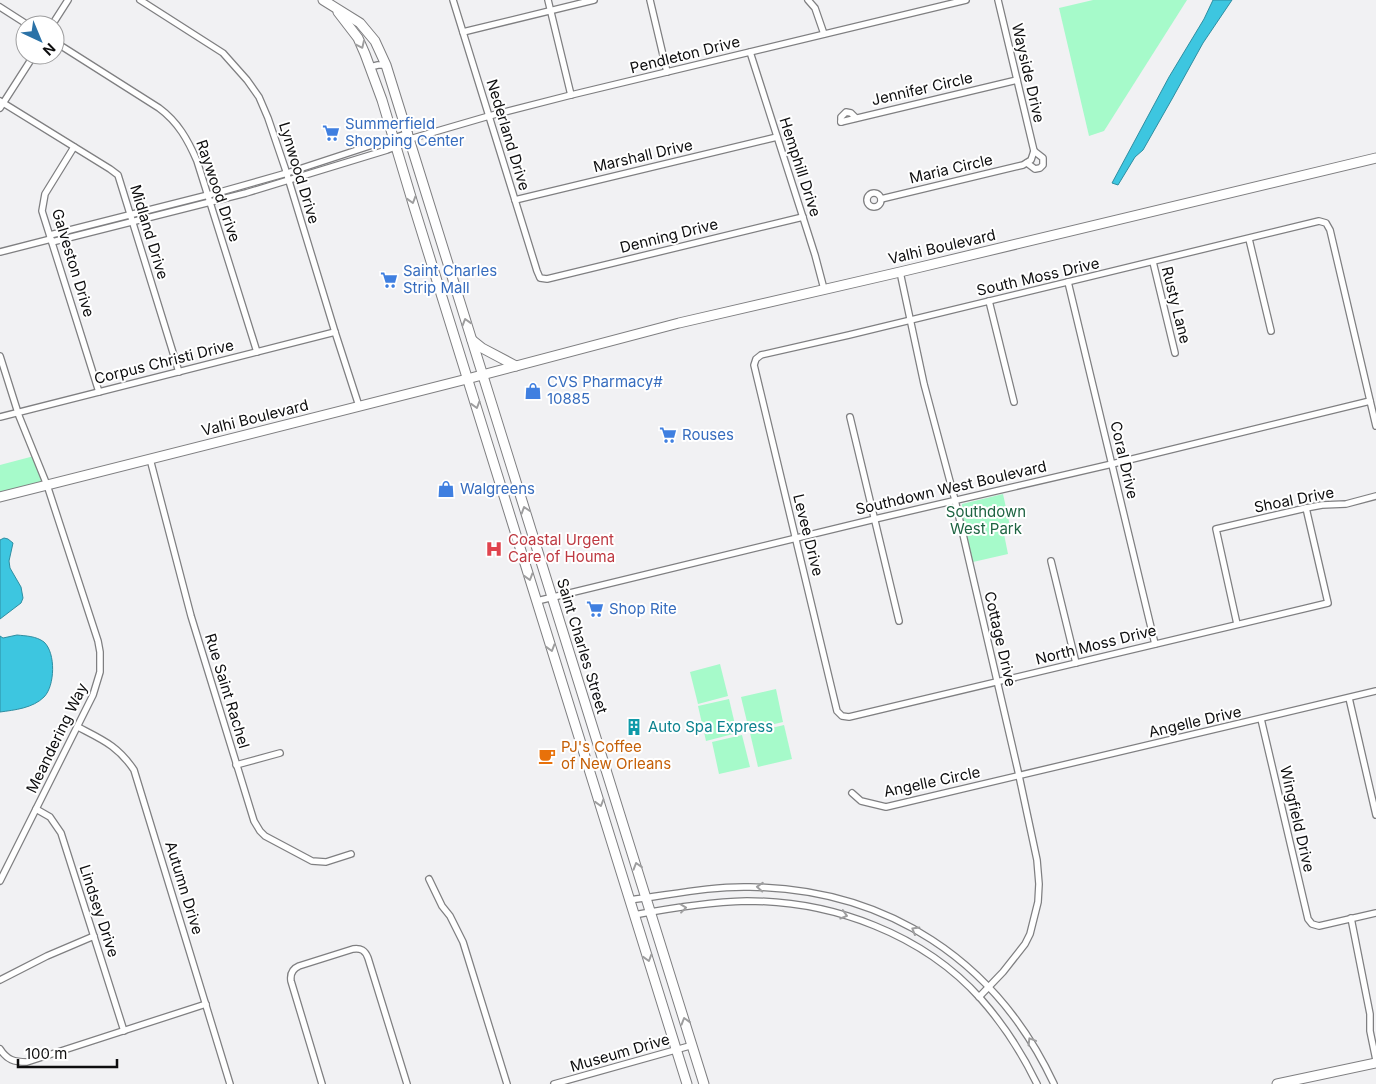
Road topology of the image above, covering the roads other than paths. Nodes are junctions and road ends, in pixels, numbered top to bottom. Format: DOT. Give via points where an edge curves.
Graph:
graph roads {
  1 [pos="68,0"];
  2 [pos="140,0"];
  3 [pos="323,0"];
  4 [pos="453,0"];
  5 [pos="548,0"];
  6 [pos="594,0"];
  7 [pos="650,0"];
  8 [pos="808,0"];
  9 [pos="966,0"];
  10 [pos="998,0"];
  11 [pos="335,3"];
  12 [pos="0,7"];
  13 [pos="551,10"];
  14 [pos="58,15"];
  15 [pos="15,17"];
  16 [pos="463,32"];
  17 [pos="824,34"];
  18 [pos="65,48"];
  19 [pos="750,52"];
  20 [pos="386,64"];
  21 [pos="27,65"];
  22 [pos="370,67"];
  23 [pos="667,72"];
  24 [pos="1017,80"];
  25 [pos="571,95"];
  26 [pos="1,104"];
  27 [pos="489,116"];
  28 [pos="841,122"];
  29 [pos="777,137"];
  30 [pos="410,138"];
  31 [pos="394,142"];
  32 [pos="74,147"];
  33 [pos="1034,151"];
  34 [pos="1376,158"];
  35 [pos="1027,164"];
  36 [pos="287,172"];
  37 [pos="289,180"];
  38 [pos="208,195"];
  39 [pos="881,199"];
  40 [pos="515,200"];
  41 [pos="210,203"];
  42 [pos="131,215"];
  43 [pos="802,217"];
  44 [pos="133,222"];
  45 [pos="51,239"];
  46 [pos="1249,239"];
  47 [pos="0,252"];
  48 [pos="1153,262"];
  49 [pos="900,272"];
  50 [pos="540,278"];
  51 [pos="1068,282"];
  52 [pos="824,290"];
  53 [pos="989,301"];
  54 [pos="910,320"];
  55 [pos="1271,331"];
  56 [pos="335,332"];
  57 [pos="472,340"];
  58 [pos="257,352"];
  59 [pos="1175,353"];
  60 [pos="0,356"];
  61 [pos="756,359"];
  62 [pos="516,366"];
  63 [pos="178,372"];
  64 [pos="482,374"];
  65 [pos="467,378"];
  66 [pos="99,392"];
  67 [pos="1370,401"];
  68 [pos="1014,402"];
  69 [pos="359,406"];
  70 [pos="18,412"];
  71 [pos="0,417"];
  72 [pos="850,417"];
  73 [pos="1376,426"];
  74 [pos="150,459"];
  75 [pos="1112,464"];
  76 [pos="47,485"];
  77 [pos="1376,496"];
  78 [pos="0,497"];
  79 [pos="955,500"];
  80 [pos="1306,508"];
  81 [pos="875,519"];
  82 [pos="796,538"];
  83 [pos="1052,561"];
  84 [pos="553,597"];
  85 [pos="537,601"];
  86 [pos="899,621"];
  87 [pos="1237,624"];
  88 [pos="1154,644"];
  89 [pos="1076,663"];
  90 [pos="998,682"];
  91 [pos="1376,691"];
  92 [pos="1349,698"];
  93 [pos="842,716"];
  94 [pos="1261,719"];
  95 [pos="78,727"];
  96 [pos="280,753"];
  97 [pos="236,765"];
  98 [pos="1019,776"];
  99 [pos="852,793"];
  100 [pos="36,809"];
  101 [pos="1376,815"];
  102 [pos="351,854"];
  103 [pos="429,879"];
  104 [pos="0,881"];
  105 [pos="647,898"];
  106 [pos="630,900"];
  107 [pos="651,912"];
  108 [pos="1376,913"];
  109 [pos="634,915"];
  110 [pos="1351,918"];
  111 [pos="94,936"];
  112 [pos="0,980"];
  113 [pos="989,987"];
  114 [pos="979,997"];
  115 [pos="206,1004"];
  116 [pos="1370,1014"];
  117 [pos="1376,1025"];
  118 [pos="124,1031"];
  119 [pos="692,1046"];
  120 [pos="0,1049"];
  121 [pos="676,1050"];
  122 [pos="1376,1062"];
  123 [pos="230,1084"];
  124 [pos="322,1084"];
  125 [pos="407,1084"];
  126 [pos="506,1084"];
  127 [pos="554,1084"];
  128 [pos="687,1084"];
  129 [pos="704,1084"];
  130 [pos="1037,1084"];
  131 [pos="1054,1084"];
  132 [pos="1276,1084"];
  1 -- 14 [label="street"];
  2 -- 36 [label="street, Lynwood Drive" via="216,48 234,64 259,97"];
  3 -- 11 [label="street, Saint Charles Street"];
  4 -- 16 [label="street, Nederland Drive"];
  5 -- 13 [label="street"];
  6 -- 13 [label="street"];
  7 -- 23 [label="street"];
  8 -- 17 [label="street" via="815,8"];
  9 -- 17 [label="street, Pendleton Drive"];
  10 -- 24 [label="street, Wayside Drive"];
  11 -- 20 [label="street, Saint Charles Street" via="360,23"];
  11 -- 22 [label="street, Saint Charles Street, one-way" via="358,38"];
  12 -- 15 [label="street"];
  13 -- 16 [label="street"];
  13 -- 25 [label="street"];
  16 -- 27 [label="street, Nederland Drive"];
  17 -- 19 [label="street, Pendleton Drive"];
  18 -- 38 [label="street, Raywood Drive" via="169,115 188,141"];
  19 -- 23 [label="street, Pendleton Drive"];
  19 -- 29 [label="street, Hemphill Drive"];
  20 -- 22 [label="street"];
  20 -- 30 [label="street, Saint Charles Street"];
  21 -- 26 [label="street"];
  22 -- 31 [label="street, Saint Charles Street"];
  23 -- 25 [label="street, Pendleton Drive"];
  24 -- 28 [label="street, Jennifer Circle"];
  24 -- 33 [label="street, Wayside Drive"];
  25 -- 27 [label="street, Pendleton Drive"];
  26 -- 32 [label="street, Midland Drive"];
  27 -- 30 [label="street, Pendleton Drive"];
  27 -- 40 [label="street, Nederland Drive"];
  29 -- 40 [label="street, Marshall Drive"];
  29 -- 43 [label="street, Hemphill Drive"];
  30 -- 31 [label="street, Pendleton Drive"];
  57 -- 30 [label="street, Saint Charles Street, one-way"];
  31 -- 36 [label="street"];
  31 -- 37 [label="street" via="388,150"];
  31 -- 65 [label="street, Saint Charles Street, one-way"];
  32 -- 42 [label="street, Midland Drive" via="118,175"];
  32 -- 45 [label="street, Galveston Drive" via="45,194 42,211"];
  33 -- 35 [label="street"];
  33 -- 35 [label="street, Maria Circle" via="1043,158 1043,165 1035,169"];
  34 -- 49 [label="street, Valhi Boulevard"];
  35 -- 39 [label="street, Maria Circle"];
  36 -- 37 [label="street, Lynwood Drive"];
  36 -- 38 [label="street"];
  37 -- 41 [label="street"];
  37 -- 56 [label="street, Lynwood Drive"];
  38 -- 41 [label="street, Raywood Drive"];
  38 -- 42 [label="street"];
  40 -- 50 [label="street, Nederland Drive"];
  41 -- 44 [label="street"];
  41 -- 58 [label="street, Raywood Drive"];
  42 -- 44 [label="street, Midland Drive"];
  42 -- 45 [label="street"];
  43 -- 50 [label="street, Denning Drive" via="547,279"];
  43 -- 52 [label="street, Hemphill Drive"];
  44 -- 45 [label="street"];
  44 -- 63 [label="street, Midland Drive"];
  45 -- 47 [label="street"];
  45 -- 66 [label="street, Galveston Drive"];
  46 -- 48 [label="street, South Moss Drive"];
  46 -- 55 [label="street"];
  46 -- 67 [label="street, South Moss Drive" via="1319,221 1326,223"];
  48 -- 51 [label="street, South Moss Drive"];
  48 -- 59 [label="street, Rusty Lane"];
  49 -- 52 [label="street, Valhi Boulevard"];
  49 -- 54 [label="street, Cottage Drive"];
  51 -- 53 [label="street, South Moss Drive"];
  51 -- 75 [label="street, Coral Drive"];
  52 -- 62 [label="street, Valhi Boulevard" via="679,323"];
  53 -- 54 [label="street, South Moss Drive"];
  53 -- 68 [label="street"];
  54 -- 61 [label="street, South Moss Drive" via="761,355"];
  54 -- 79 [label="street, Cottage Drive"];
  56 -- 58 [label="street, Corpus Christi Drive"];
  56 -- 69 [label="street, Lynwood Drive"];
  57 -- 62 [label="street"];
  57 -- 64 [label="street, Saint Charles Street"];
  58 -- 63 [label="street, Corpus Christi Drive"];
  60 -- 70 [label="street, Meandering Way"];
  61 -- 82 [label="street, Levee Drive" via="754,365"];
  62 -- 64 [label="street, Valhi Boulevard"];
  63 -- 66 [label="street, Corpus Christi Drive"];
  64 -- 65 [label="street, Valhi Boulevard"];
  84 -- 64 [label="street, Saint Charles Street, one-way"];
  65 -- 69 [label="street, Valhi Boulevard"];
  65 -- 85 [label="street, Saint Charles Street, one-way"];
  66 -- 70 [label="street, Corpus Christi Drive"];
  67 -- 73 [label="street"];
  67 -- 75 [label="street, Southdown West Boulevard"];
  69 -- 74 [label="street, Valhi Boulevard"];
  70 -- 71 [label="street, Corpus Christi Drive"];
  70 -- 76 [label="street, Meandering Way"];
  72 -- 81 [label="street"];
  74 -- 76 [label="street, Valhi Boulevard"];
  74 -- 97 [label="street, Rue Saint Rachel" via="191,616"];
  75 -- 79 [label="street, Southdown West Boulevard"];
  75 -- 88 [label="street, Coral Drive"];
  76 -- 78 [label="street, Valhi Boulevard"];
  76 -- 95 [label="street, Meandering Way" via="100,652 97,685"];
  77 -- 80 [label="street, Shoal Drive" via="1346,504"];
  79 -- 81 [label="street, Southdown West Boulevard"];
  79 -- 90 [label="street, Cottage Drive"];
  80 -- 87 [label="street, Shoal Drive" via="1216,529"];
  80 -- 87 [label="street, North Moss Drive" via="1328,603"];
  81 -- 82 [label="street, Southdown West Boulevard"];
  81 -- 86 [label="street"];
  82 -- 84 [label="street, Southdown West Boulevard"];
  82 -- 93 [label="street, Levee Drive" via="837,711"];
  83 -- 89 [label="street"];
  84 -- 85 [label="street, Southdown West Boulevard"];
  105 -- 84 [label="street, Saint Charles Street, one-way"];
  85 -- 106 [label="street, Saint Charles Street, one-way"];
  87 -- 88 [label="street, North Moss Drive"];
  88 -- 89 [label="street, North Moss Drive"];
  89 -- 90 [label="street, North Moss Drive"];
  90 -- 93 [label="street, North Moss Drive"];
  90 -- 98 [label="street, Cottage Drive"];
  91 -- 92 [label="street, Angelle Drive"];
  92 -- 94 [label="street, Angelle Drive"];
  92 -- 101 [label="street"];
  94 -- 98 [label="street, Angelle Drive"];
  94 -- 110 [label="street, Wingfield Drive" via="1308,920 1319,926"];
  95 -- 100 [label="street, Meandering Way"];
  95 -- 115 [label="street, Autumn Drive" via="111,744 134,770"];
  96 -- 97 [label="street"];
  97 -- 102 [label="street, Rue Saint Rachel" via="254,821 266,836 312,861 326,862"];
  98 -- 99 [label="street, Angelle Circle" via="886,807 861,801"];
  98 -- 113 [label="street, Cottage Drive" via="1037,860 1038,902 1025,944"];
  100 -- 104 [label="street, Meandering Way"];
  100 -- 111 [label="street, Lindsey Drive" via="50,817 61,833"];
  103 -- 126 [label="street" via="463,942"];
  105 -- 106 [label="street"];
  105 -- 107 [label="street, Saint Charles Street"];
  113 -- 105 [label="street, one-way" via="951,953 914,929 883,913 841,899 790,889 750,887"];
  106 -- 109 [label="street, Saint Charles Street"];
  107 -- 109 [label="street"];
  107 -- 114 [label="street, one-way" via="748,901 789,903 836,912 878,927 907,942 945,966"];
  119 -- 107 [label="street, Saint Charles Street, one-way"];
  108 -- 110 [label="street"];
  109 -- 121 [label="street, Saint Charles Street, one-way"];
  110 -- 116 [label="street"];
  111 -- 112 [label="street"];
  111 -- 118 [label="street, Lindsey Drive"];
  113 -- 114 [label="street, Cottage Drive"];
  131 -- 113 [label="street, one-way" via="1026,1033"];
  114 -- 130 [label="street" via="1015,1042"];
  115 -- 118 [label="street"];
  115 -- 123 [label="street, Autumn Drive"];
  116 -- 117 [label="street"];
  116 -- 122 [label="street"];
  118 -- 120 [label="street" via="27,1062 7,1059"];
  119 -- 121 [label="street, Museum Drive"];
  119 -- 129 [label="street, Saint Charles Street"];
  121 -- 127 [label="street, Museum Drive"];
  121 -- 128 [label="street, Saint Charles Street"];
  122 -- 132 [label="street"];
  124 -- 125 [label="street" via="291,974 295,968 359,948 366,952"];
}
